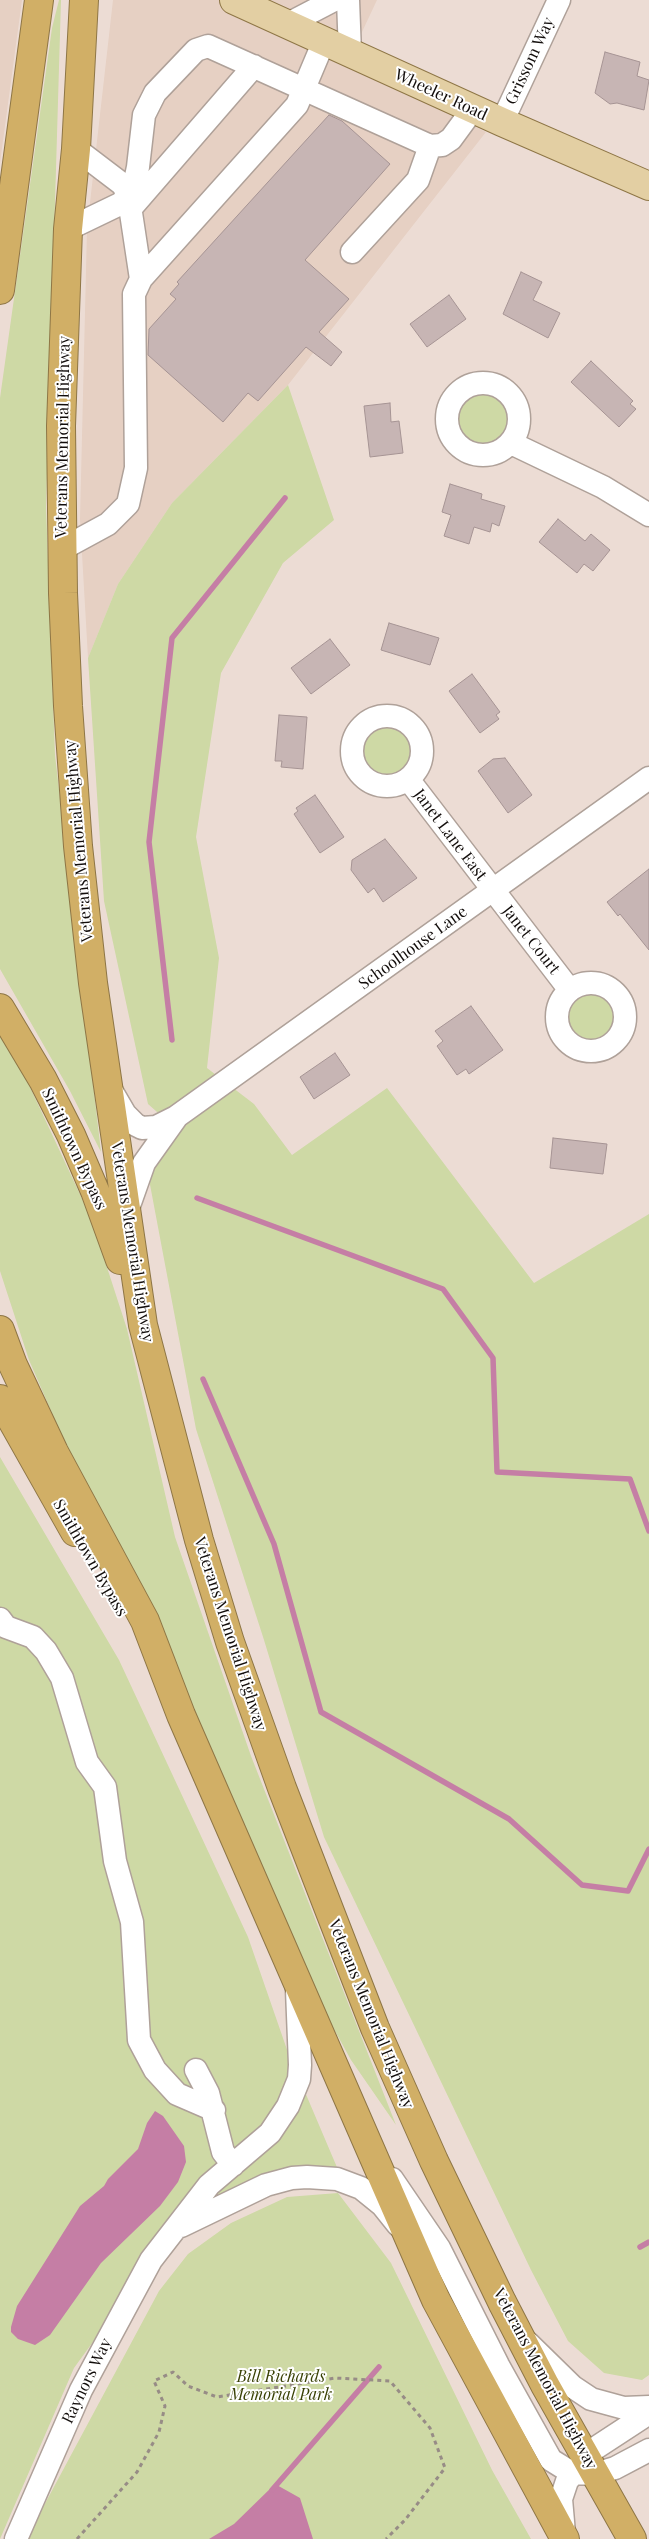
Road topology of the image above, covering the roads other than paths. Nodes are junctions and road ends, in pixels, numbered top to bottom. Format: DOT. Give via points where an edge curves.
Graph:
graph roads {
  1 [pos="39,0"];
  2 [pos="70,0"];
  3 [pos="84,0"];
  4 [pos="234,0"];
  5 [pos="334,0"];
  6 [pos="348,0"];
  7 [pos="559,0"];
  8 [pos="288,24"];
  9 [pos="324,41"];
  10 [pos="350,53"];
  11 [pos="254,66"];
  12 [pos="303,91"];
  13 [pos="473,109"];
  14 [pos="502,122"];
  15 [pos="430,146"];
  16 [pos="76,149"];
  17 [pos="8,172"];
  18 [pos="649,186"];
  19 [pos="129,200"];
  20 [pos="68,229"];
  21 [pos="3,246"];
  22 [pos="352,252"];
  23 [pos="141,279"];
  24 [pos="0,290"];
  25 [pos="511,442"];
  26 [pos="649,515"];
  27 [pos="62,549"];
  28 [pos="649,778"];
  29 [pos="408,779"];
  30 [pos="492,891"];
  31 [pos="569,989"];
  32 [pos="0,1008"];
  33 [pos="107,1081"];
  34 [pos="176,1118"];
  35 [pos="126,1214"];
  36 [pos="143,1325"];
  37 [pos="0,1330"];
  38 [pos="0,1399"];
  39 [pos="0,1619"];
  40 [pos="181,1715"];
  41 [pos="297,1982"];
  42 [pos="196,2070"];
  43 [pos="214,2110"];
  44 [pos="364,2137"];
  45 [pos="233,2165"];
  46 [pos="173,2230"];
  47 [pos="408,2238"];
  48 [pos="518,2334"];
  49 [pos="649,2407"];
  50 [pos="649,2412"];
  51 [pos="649,2450"];
  52 [pos="584,2468"];
  53 [pos="16,2539"];
  54 [pos="565,2539"];
  55 [pos="632,2539"];
  1 -- 17 [label="highway"];
  2 -- 16 [label="highway"];
  3 -- 16 [label="highway, Veterans Memorial Highway"];
  4 -- 8 [label="main road, Wheeler Road"];
  5 -- 8 [label="street"];
  6 -- 10 [label="street"];
  7 -- 14 [label="street, Grissom Way"];
  8 -- 9 [label="main road, Wheeler Road"];
  9 -- 10 [label="main road, Wheeler Road"];
  9 -- 12 [label="street"];
  10 -- 13 [label="main road, Wheeler Road"];
  11 -- 12 [label="street"];
  11 -- 19 [label="street"];
  11 -- 19 [label="street" via="208,46 196,50 148,105"];
  12 -- 15 [label="street"];
  12 -- 23 [label="street" via="297,105"];
  13 -- 14 [label="main road, Wheeler Road"];
  13 -- 15 [label="street" via="451,139 442,145"];
  14 -- 18 [label="main road, Wheeler Road"];
  15 -- 22 [label="street" via="418,180"];
  16 -- 19 [label="street" via="122,184"];
  16 -- 20 [label="highway, Veterans Memorial Highway"];
  17 -- 21 [label="highway"];
  19 -- 20 [label="street"];
  19 -- 23 [label="street"];
  20 -- 27 [label="highway, Veterans Memorial Highway" via="61,426"];
  21 -- 24 [label="highway"];
  23 -- 27 [label="street" via="134,294 136,468 128,504 108,524"];
  25 -- 26 [label="street" via="603,487"];
  27 -- 33 [label="highway, Veterans Memorial Highway" via="77,836"];
  28 -- 30 [label="street, Schoolhouse Lane"];
  29 -- 30 [label="street, Janet Lane East"];
  30 -- 31 [label="street, Janet Court"];
  30 -- 34 [label="street, Schoolhouse Lane"];
  32 -- 36 [label="highway, Smithtown Bypass" via="43,1080 83,1162"];
  33 -- 34 [label="street, Schoolhouse Lane" via="119,1105 136,1125 149,1129"];
  33 -- 35 [label="highway, Veterans Memorial Highway"];
  34 -- 35 [label="street, Schoolhouse Lane" via="144,1163"];
  35 -- 36 [label="highway, Veterans Memorial Highway"];
  36 -- 48 [label="highway, Veterans Memorial Highway" via="209,1576 265,1743 375,2028 434,2161"];
  37 -- 40 [label="highway" via="54,1452 145,1621"];
  38 -- 40 [label="highway, Smithtown Bypass"];
  39 -- 43 [label="street" via="6,1627 33,1637 46,1651 62,1678 87,1762 104,1787 115,1860 132,1922 139,2040 156,2070 177,2094"];
  40 -- 41 [label="highway"];
  41 -- 44 [label="highway"];
  41 -- 45 [label="street, Raynors Way" via="300,2065 295,2092 270,2134"];
  42 -- 43 [label="street"];
  43 -- 45 [label="street" via="223,2152"];
  44 -- 47 [label="highway"];
  44 -- 52 [label="street" via="439,2248 547,2454 556,2465"];
  45 -- 46 [label="street, Raynors Way" via="209,2185"];
  46 -- 47 [label="street, Raynors Way" via="266,2185 307,2177 337,2179 361,2188 382,2205"];
  46 -- 53 [label="street, Raynors Way" via="151,2260 85,2382"];
  47 -- 54 [label="highway" via="475,2375"];
  48 -- 49 [label="street" via="580,2394 602,2404 624,2408"];
  48 -- 52 [label="highway, Veterans Memorial Highway"];
  50 -- 52 [label="street" via="604,2441"];
  51 -- 52 [label="street" via="615,2468"];
  52 -- 54 [label="street" via="566,2481 561,2499"];
  52 -- 55 [label="highway, Veterans Memorial Highway"];
}
